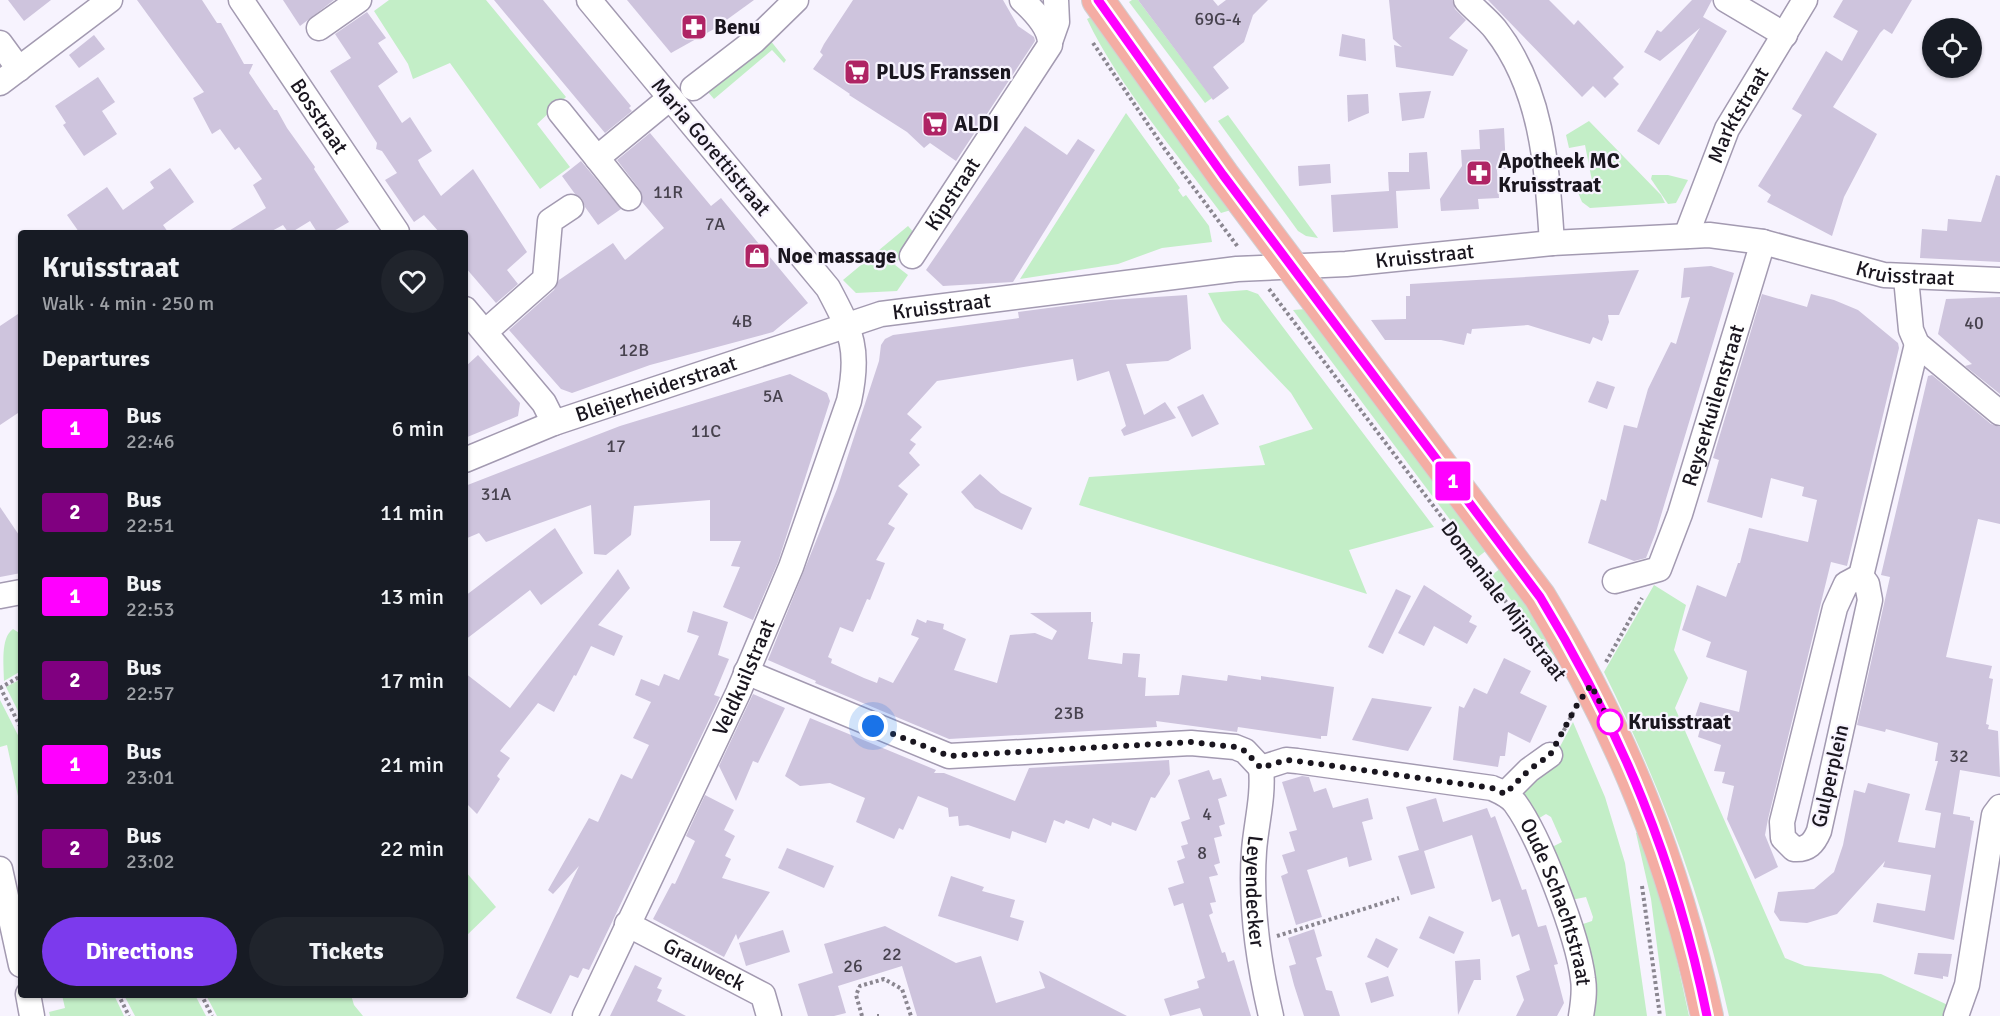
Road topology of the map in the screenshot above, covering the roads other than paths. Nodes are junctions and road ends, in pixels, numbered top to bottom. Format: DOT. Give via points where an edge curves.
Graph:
graph roads {
  1 [pos="110,0"];
  2 [pos="241,0"];
  3 [pos="359,0"];
  4 [pos="589,0"];
  5 [pos="796,0"];
  6 [pos="1022,0"];
  7 [pos="1056,0"];
  8 [pos="1098,0"];
  9 [pos="1466,0"];
  10 [pos="1726,0"];
  11 [pos="1805,0"];
  12 [pos="319,28"];
  13 [pos="1785,35"];
  14 [pos="1051,39"];
  15 [pos="0,43"];
  16 [pos="10,76"];
  17 [pos="693,88"];
  18 [pos="670,98"];
  19 [pos="560,112"];
  20 [pos="597,158"];
  21 [pos="629,198"];
  22 [pos="571,207"];
  23 [pos="396,230"];
  24 [pos="1686,236"];
  25 [pos="1763,242"];
  26 [pos="1552,243"];
  27 [pos="912,255"];
  28 [pos="1292,267"];
  29 [pos="1906,278"];
  30 [pos="2000,280"];
  31 [pos="468,312"];
  32 [pos="849,326"];
  33 [pos="485,332"];
  34 [pos="1917,344"];
  35 [pos="2000,413"];
  36 [pos="554,423"];
  37 [pos="468,459"];
  38 [pos="1861,576"];
  39 [pos="1615,581"];
  40 [pos="18,593"];
  41 [pos="0,596"];
  42 [pos="746,672"];
  43 [pos="1550,755"];
  44 [pos="1261,768"];
  45 [pos="1505,794"];
  46 [pos="2000,807"];
  47 [pos="0,870"];
  48 [pos="4,911"];
  49 [pos="627,924"];
  50 [pos="18,955"];
  51 [pos="29,998"];
  52 [pos="33,1016"];
  53 [pos="585,1016"];
  54 [pos="769,1016"];
  55 [pos="1270,1016"];
  56 [pos="1581,1016"];
  57 [pos="1707,1016"];
  58 [pos="1956,1016"];
  1 -- 16 [label="street"];
  2 -- 23 [label="street, Bosstraat"];
  3 -- 12 [label="street"];
  4 -- 18 [label="street, Maria Gorettistraat"];
  5 -- 17 [label="street" via="754,41"];
  6 -- 14 [label="street"];
  7 -- 14 [label="street, Kipstraat" via="1056,29"];
  8 -- 28 [label="main road, Domaniale Mijnstraat"];
  9 -- 26 [label="street" via="1495,29 1530,91 1540,129"];
  10 -- 13 [label="street"];
  11 -- 13 [label="street, Marktstraat"];
  13 -- 24 [label="street, Marktstraat" via="1727,129"];
  14 -- 27 [label="street, Kipstraat"];
  15 -- 16 [label="street"];
  18 -- 20 [label="street"];
  18 -- 32 [label="street, Maria Gorettistraat" via="828,288"];
  19 -- 20 [label="street"];
  20 -- 21 [label="street"];
  22 -- 33 [label="street" via="550,221 545,279"];
  24 -- 25 [label="street, Kruisstraat"];
  24 -- 26 [label="street, Kruisstraat"];
  25 -- 29 [label="street, Kruisstraat" via="1856,269"];
  25 -- 39 [label="street, Reyserkuilenstraat" via="1680,514 1659,569"];
  26 -- 28 [label="street, Kruisstraat"];
  28 -- 32 [label="street, Kruisstraat" via="919,308 881,314"];
  28 -- 57 [label="main road, Domaniale Mijnstraat" via="1540,597 1584,700 1621,744 1651,817 1693,951"];
  29 -- 30 [label="street, Kruisstraat"];
  29 -- 34 [label="street" via="1911,330"];
  31 -- 33 [label="street"];
  32 -- 36 [label="street, Bleijerheiderstraat"];
  32 -- 42 [label="street, Veldkuilstraat" via="855,374 849,401 791,567"];
  33 -- 36 [label="street" via="544,403"];
  34 -- 35 [label="street"];
  34 -- 38 [label="street"];
  36 -- 37 [label="street, Bleijerheiderstraat"];
  38 -- 38 [label="street, Gulperplein" via="1846,584 1835,608 1782,822 1783,838 1794,849 1810,846 1819,831 1870,600"];
  40 -- 41 [label="street"];
  42 -- 44 [label="street" via="949,756 1191,742 1235,747 1245,751"];
  42 -- 49 [label="street, Veldkuilstraat"];
  43 -- 45 [label="street"];
  44 -- 45 [label="street, Oude Schachtstraat" via="1286,760 1297,761 1492,788"];
  44 -- 55 [label="street, Leyendecker" via="1253,891 1256,942"];
  45 -- 56 [label="street, Oude Schachtstraat" via="1534,839 1574,939 1583,979"];
  46 -- 58 [label="street" via="1994,815 1967,985"];
  47 -- 48 [label="street"];
  48 -- 50 [label="street"];
  49 -- 53 [label="street, Veldkuilstraat"];
  49 -- 54 [label="street, Grauweck" via="763,995"];
  51 -- 52 [label="street"];
}
